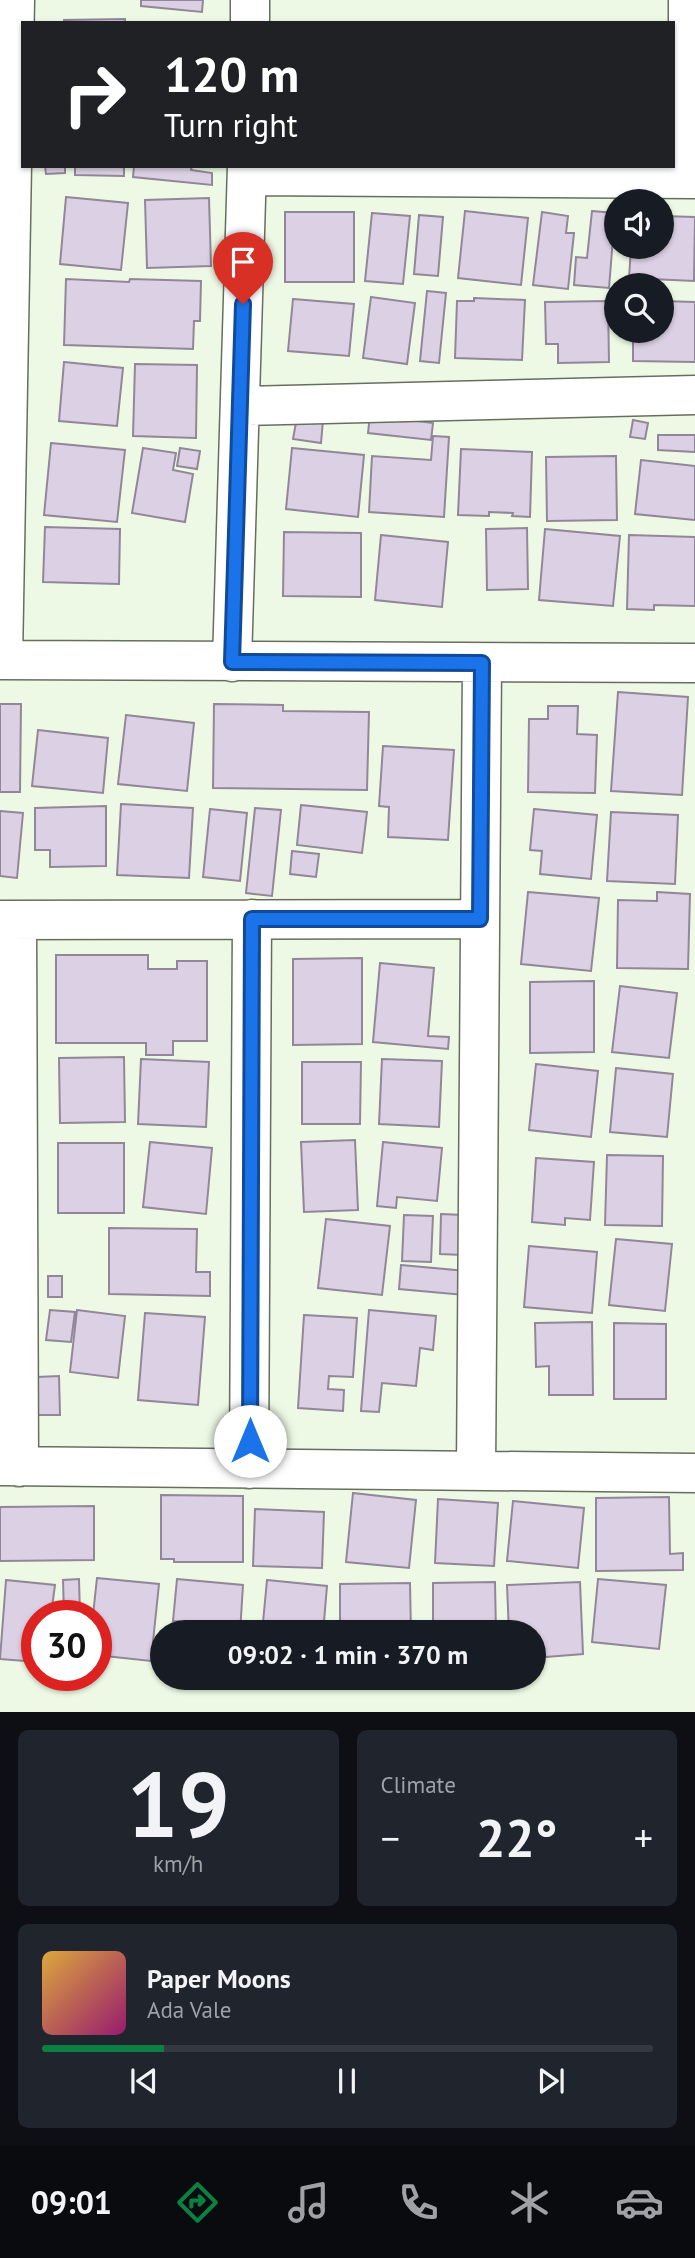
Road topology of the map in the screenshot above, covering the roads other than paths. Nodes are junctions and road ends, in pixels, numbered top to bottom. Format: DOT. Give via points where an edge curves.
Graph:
graph roads {
  1 [pos="15,0"];
  2 [pos="250,0"];
  3 [pos="688,0"];
  4 [pos="250,21"];
  5 [pos="6,163"];
  6 [pos="247,171"];
  7 [pos="691,179"];
  8 [pos="695,395"];
  9 [pos="4,405"];
  10 [pos="240,406"];
  11 [pos="2,660"];
  12 [pos="232,662"];
  13 [pos="482,663"];
  14 [pos="695,663"];
  15 [pos="252,919"];
  16 [pos="480,919"];
  17 [pos="8,920"];
  18 [pos="10,1467"];
  19 [pos="250,1469"];
  20 [pos="476,1471"];
  21 [pos="695,1473"];
  1 -- 5 [label="street"];
  2 -- 4 [label="street"];
  3 -- 7 [label="street"];
  5 -- 9 [label="street"];
  6 -- 7 [label="street"];
  6 -- 10 [label="street"];
  8 -- 10 [label="street"];
  9 -- 11 [label="street"];
  10 -- 12 [label="street"];
  11 -- 12 [label="street"];
  12 -- 13 [label="street"];
  13 -- 14 [label="street"];
  13 -- 16 [label="street"];
  15 -- 16 [label="street"];
  15 -- 17 [label="street"];
  15 -- 19 [label="street"];
  16 -- 20 [label="street"];
  17 -- 18 [label="street"];
  18 -- 19 [label="street"];
  19 -- 20 [label="street"];
  20 -- 21 [label="street"];
}
